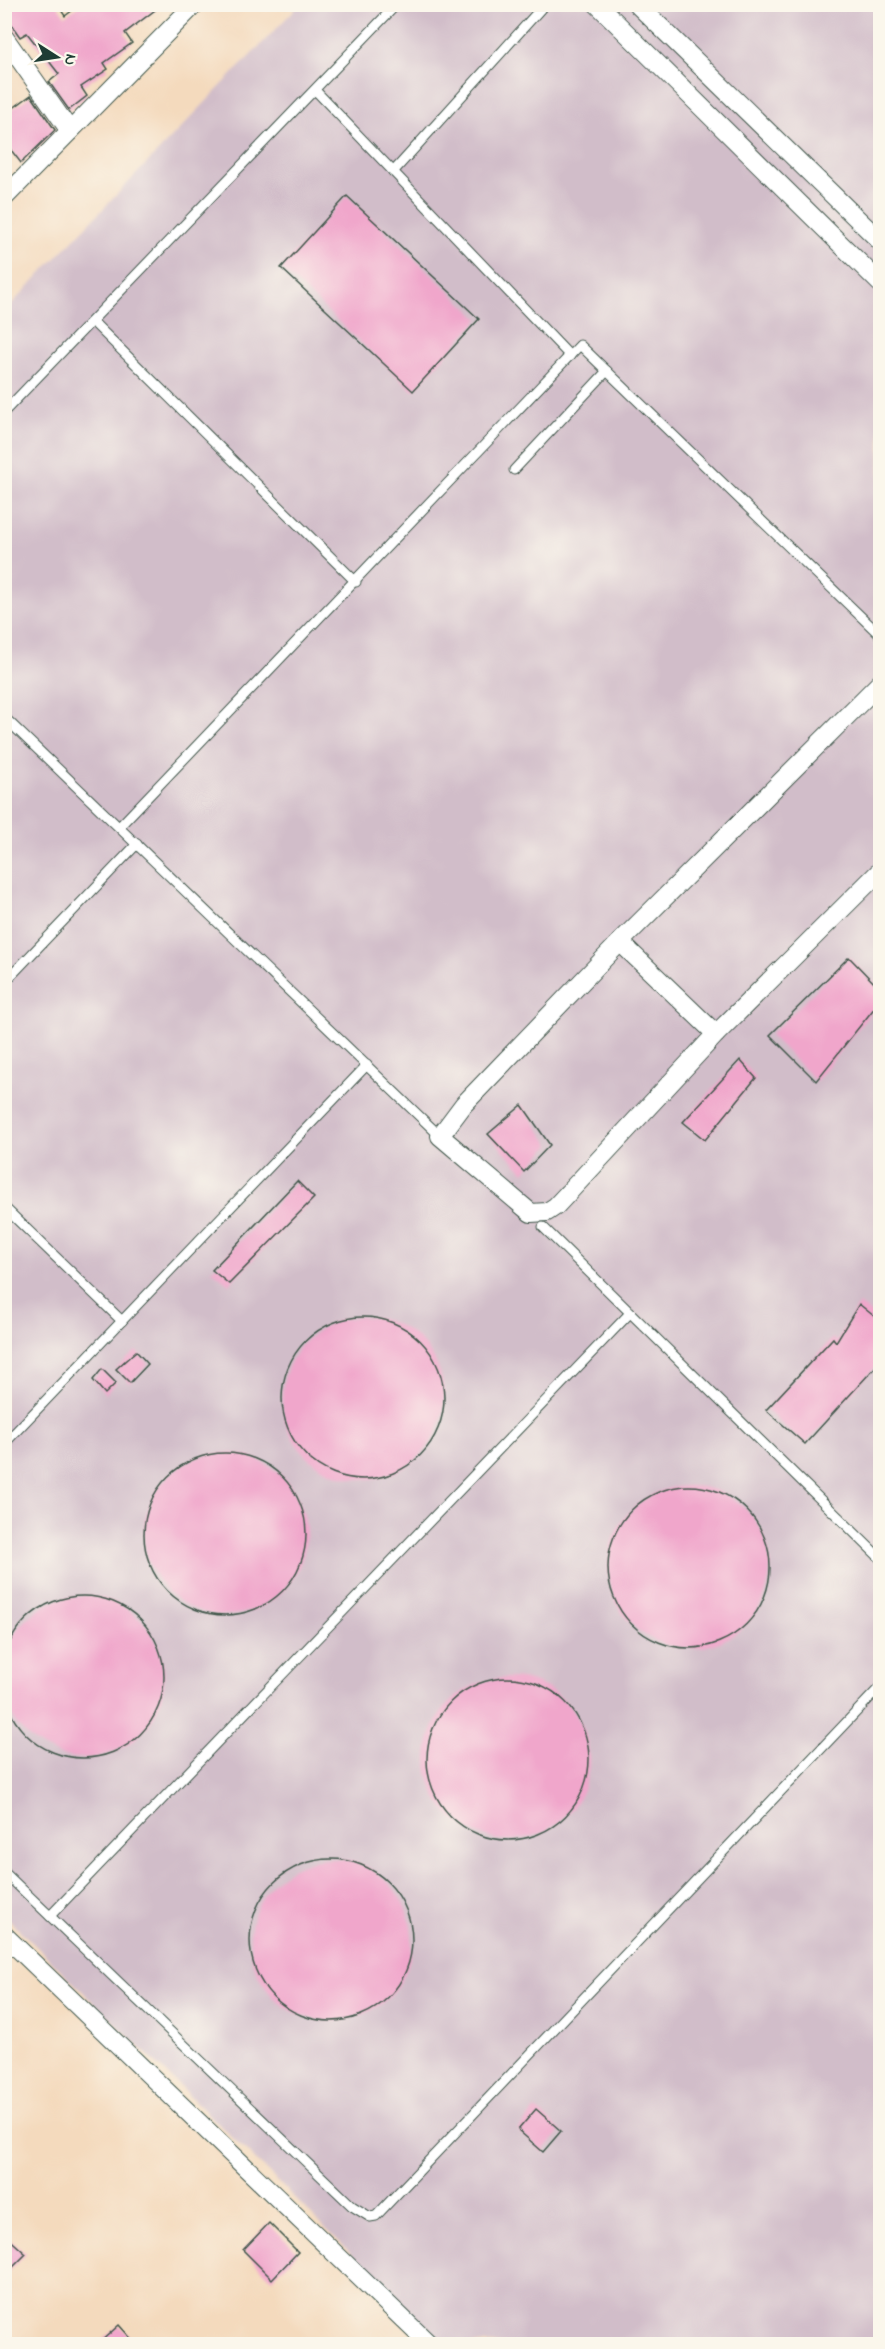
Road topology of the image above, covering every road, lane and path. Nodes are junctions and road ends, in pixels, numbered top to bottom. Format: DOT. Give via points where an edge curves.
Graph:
graph roads {
  1 [pos="195,4"];
  2 [pos="397,4"];
  3 [pos="545,4"];
  4 [pos="597,4"];
  5 [pos="637,4"];
  6 [pos="4,37"];
  7 [pos="315,90"];
  8 [pos="70,131"];
  9 [pos="393,172"];
  10 [pos="4,198"];
  11 [pos="880,241"];
  12 [pos="880,284"];
  13 [pos="93,322"];
  14 [pos="570,356"];
  15 [pos="607,371"];
  16 [pos="4,412"];
  17 [pos="514,470"];
  18 [pos="356,582"];
  19 [pos="880,635"];
  20 [pos="880,683"];
  21 [pos="4,717"];
  22 [pos="119,827"];
  23 [pos="137,844"];
  24 [pos="880,871"];
  25 [pos="620,942"];
  26 [pos="4,983"];
  27 [pos="716,1034"];
  28 [pos="366,1065"];
  29 [pos="440,1136"];
  30 [pos="4,1207"];
  31 [pos="543,1227"];
  32 [pos="630,1313"];
  33 [pos="122,1321"];
  34 [pos="4,1444"];
  35 [pos="880,1558"];
  36 [pos="880,1687"];
  37 [pos="4,1872"];
  38 [pos="50,1916"];
  39 [pos="4,1935"];
  40 [pos="429,2344"];
  1 -- 8 [label="street"];
  2 -- 7 [label="lane"];
  3 -- 9 [label="lane"];
  4 -- 12 [label="street"];
  5 -- 11 [label="street"];
  6 -- 8 [label="street"];
  7 -- 9 [label="lane"];
  7 -- 13 [label="lane"];
  8 -- 10 [label="street"];
  9 -- 14 [label="lane"];
  13 -- 16 [label="lane"];
  13 -- 18 [label="lane"];
  14 -- 15 [label="lane" via="580,345"];
  14 -- 18 [label="lane"];
  15 -- 17 [label="lane"];
  15 -- 19 [label="lane"];
  18 -- 22 [label="lane"];
  20 -- 25 [label="street"];
  21 -- 22 [label="lane"];
  22 -- 23 [label="lane"];
  23 -- 26 [label="lane"];
  23 -- 28 [label="lane"];
  24 -- 27 [label="street"];
  25 -- 27 [label="street"];
  25 -- 29 [label="street" via="464,1104"];
  27 -- 29 [label="street" via="547,1212 531,1213"];
  28 -- 29 [label="lane"];
  28 -- 33 [label="lane"];
  30 -- 33 [label="lane"];
  31 -- 32 [label="lane"];
  32 -- 35 [label="lane"];
  32 -- 38 [label="lane"];
  33 -- 34 [label="lane"];
  36 -- 38 [label="lane" via="376,2216 361,2214 352,2206"];
  37 -- 38 [label="lane"];
  39 -- 40 [label="street"];
}
